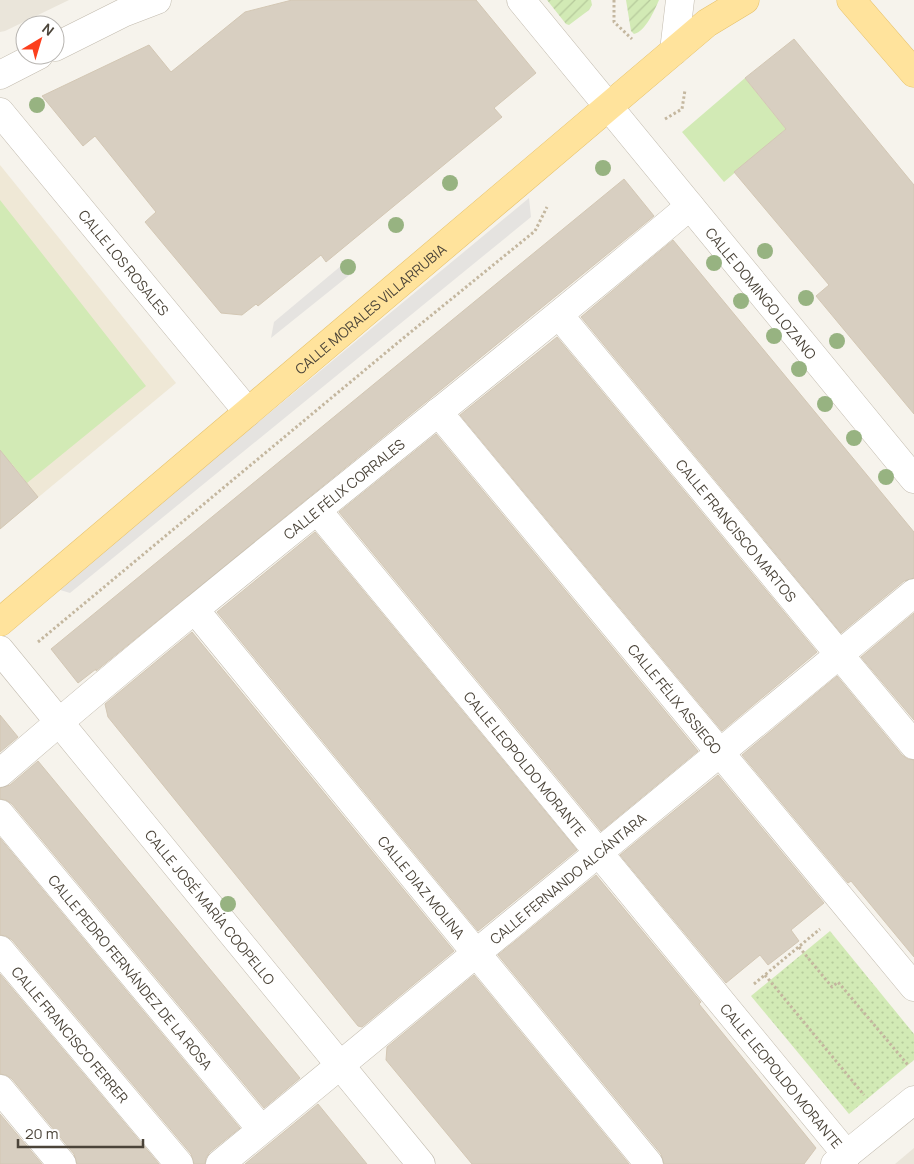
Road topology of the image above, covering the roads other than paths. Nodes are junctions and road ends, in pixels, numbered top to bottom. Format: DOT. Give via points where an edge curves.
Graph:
graph roads {
  1 [pos="157,0"];
  2 [pos="521,0"];
  3 [pos="680,0"];
  4 [pos="745,0"];
  5 [pos="851,0"];
  6 [pos="65,42"];
  7 [pos="674,51"];
  8 [pos="20,65"];
  9 [pos="914,73"];
  10 [pos="0,75"];
  11 [pos="608,106"];
  12 [pos="0,112"];
  13 [pos="690,206"];
  14 [pos="558,315"];
  15 [pos="248,412"];
  16 [pos="438,412"];
  17 [pos="914,479"];
  18 [pos="317,510"];
  19 [pos="914,593"];
  20 [pos="194,610"];
  21 [pos="0,622"];
  22 [pos="840,654"];
  23 [pos="4,656"];
  24 [pos="59,722"];
  25 [pos="914,745"];
  26 [pos="719,752"];
  27 [pos="0,773"];
  28 [pos="0,814"];
  29 [pos="598,852"];
  30 [pos="0,950"];
  31 [pos="476,953"];
  32 [pos="914,987"];
  33 [pos="340,1065"];
  34 [pos="0,1089"];
  35 [pos="912,1107"];
  36 [pos="261,1129"];
  37 [pos="841,1159"];
  38 [pos="62,1164"];
  39 [pos="180,1164"];
  40 [pos="220,1164"];
  41 [pos="421,1164"];
  42 [pos="649,1164"];
  1 -- 6 [label="street"];
  2 -- 11 [label="street, CALLE DOMINGO LOZANO"];
  3 -- 7 [label="street"];
  4 -- 7 [label="main road, CALLE MORALES VILLARRUBIA" via="707,24"];
  5 -- 9 [label="main road"];
  7 -- 11 [label="main road, CALLE MORALES VILLARRUBIA"];
  8 -- 10 [label="street"];
  11 -- 13 [label="street, CALLE DOMINGO LOZANO"];
  11 -- 15 [label="main road, CALLE MORALES VILLARRUBIA"];
  12 -- 15 [label="street, CALLE LOS ROSALES"];
  13 -- 14 [label="street, CALLE FÉLIX CORRALES"];
  13 -- 17 [label="street, CALLE DOMINGO LOZANO"];
  14 -- 16 [label="street, CALLE FÉLIX CORRALES"];
  14 -- 22 [label="street, CALLE FRANCISCO MARTOS"];
  15 -- 21 [label="main road, CALLE MORALES VILLARRUBIA"];
  16 -- 18 [label="street, CALLE FÉLIX CORRALES"];
  16 -- 26 [label="street, CALLE FÉLIX ASSIEGO"];
  18 -- 20 [label="street, CALLE FÉLIX CORRALES"];
  18 -- 29 [label="street, CALLE LEOPOLDO MORANTE"];
  19 -- 22 [label="street, CALLE FERNANDO ALCÁNTARA"];
  20 -- 24 [label="street, CALLE FÉLIX CORRALES"];
  20 -- 31 [label="street, CALLE DIAZ MOLINA"];
  22 -- 25 [label="street, CALLE FRANCISCO MARTOS"];
  22 -- 26 [label="street, CALLE FERNANDO ALCÁNTARA"];
  23 -- 24 [label="street, CALLE JOSÉ MARÍA COOPELLO"];
  24 -- 27 [label="street, CALLE FÉLIX CORRALES"];
  24 -- 33 [label="street, CALLE JOSÉ MARÍA COOPELLO"];
  26 -- 29 [label="street, CALLE FERNANDO ALCÁNTARA"];
  26 -- 32 [label="street, CALLE FÉLIX ASSIEGO"];
  28 -- 36 [label="street, CALLE PEDRO FERNÁNDEZ DE LA ROSA"];
  29 -- 31 [label="street, CALLE FERNANDO ALCÁNTARA"];
  29 -- 37 [label="street, CALLE LEOPOLDO MORANTE" via="726,1007"];
  30 -- 39 [label="street, CALLE FRANCISCO FERRER"];
  31 -- 33 [label="street, CALLE FERNANDO ALCÁNTARA"];
  31 -- 42 [label="street, CALLE DIAZ MOLINA"];
  33 -- 36 [label="street, CALLE FERNANDO ALCÁNTARA"];
  33 -- 41 [label="street, CALLE JOSÉ MARÍA COOPELLO"];
  34 -- 38 [label="street"];
  35 -- 37 [label="street"];
  36 -- 40 [label="street, CALLE FERNANDO ALCÁNTARA"];
}
